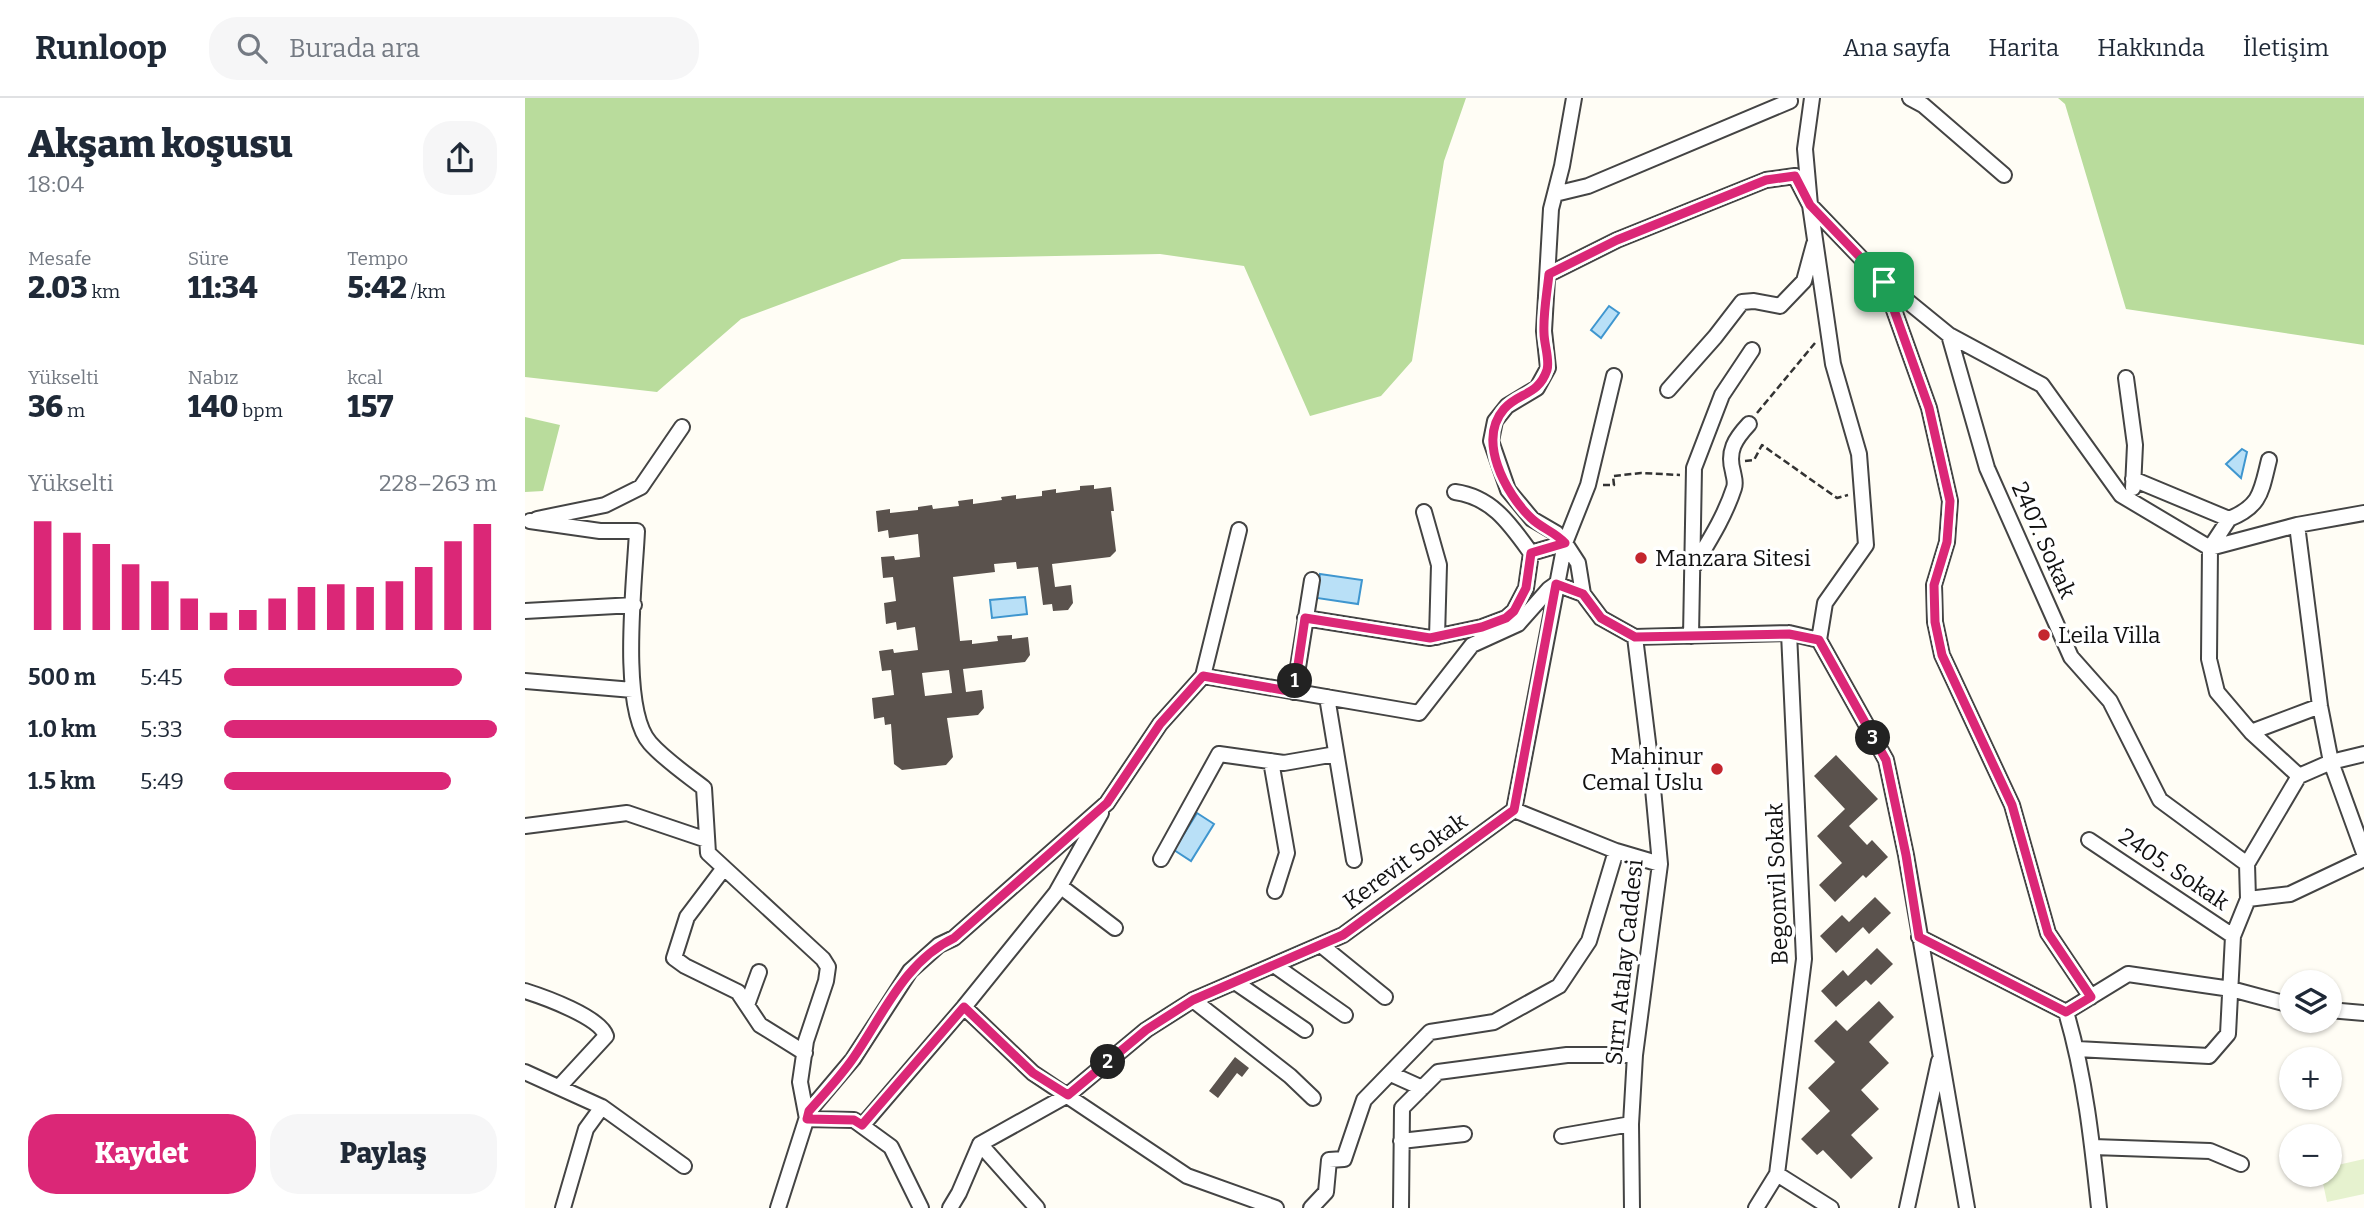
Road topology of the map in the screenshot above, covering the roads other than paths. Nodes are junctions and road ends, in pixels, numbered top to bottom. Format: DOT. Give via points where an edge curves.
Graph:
graph roads {
  1 [pos="1574,98"];
  2 [pos="1812,98"];
  3 [pos="1910,98"];
  4 [pos="1790,101"];
  5 [pos="2004,175"];
  6 [pos="1555,194"];
  7 [pos="1810,205"];
  8 [pos="1815,239"];
  9 [pos="1549,274"];
  10 [pos="1884,282"];
  11 [pos="1949,335"];
  12 [pos="1752,350"];
  13 [pos="1615,376"];
  14 [pos="2126,378"];
  15 [pos="1668,390"];
  16 [pos="1749,424"];
  17 [pos="682,427"];
  18 [pos="2269,460"];
  19 [pos="2133,479"];
  20 [pos="1455,492"];
  21 [pos="2132,500"];
  22 [pos="1424,512"];
  23 [pos="2364,513"];
  24 [pos="2229,519"];
  25 [pos="527,521"];
  26 [pos="2297,524"];
  27 [pos="1239,530"];
  28 [pos="1565,543"];
  29 [pos="2210,548"];
  30 [pos="1531,553"];
  31 [pos="1693,567"];
  32 [pos="1312,580"];
  33 [pos="1556,584"];
  34 [pos="1583,594"];
  35 [pos="633,605"];
  36 [pos="525,611"];
  37 [pos="1305,618"];
  38 [pos="1789,634"];
  39 [pos="1691,636"];
  40 [pos="1437,637"];
  41 [pos="1635,637"];
  42 [pos="1819,640"];
  43 [pos="1203,676"];
  44 [pos="525,681"];
  45 [pos="633,690"];
  46 [pos="1294,692"];
  47 [pos="1327,698"];
  48 [pos="2321,706"];
  49 [pos="2251,732"];
  50 [pos="1336,754"];
  51 [pos="2364,754"];
  52 [pos="1271,761"];
  53 [pos="2331,762"];
  54 [pos="2299,776"];
  55 [pos="1107,803"];
  56 [pos="1514,810"];
  57 [pos="525,826"];
  58 [pos="707,840"];
  59 [pos="2089,840"];
  60 [pos="1616,851"];
  61 [pos="2364,853"];
  62 [pos="1161,859"];
  63 [pos="2364,859"];
  64 [pos="1355,860"];
  65 [pos="2247,863"];
  66 [pos="1660,864"];
  67 [pos="725,868"];
  68 [pos="1060,886"];
  69 [pos="1275,891"];
  70 [pos="2248,899"];
  71 [pos="1115,928"];
  72 [pos="2233,936"];
  73 [pos="1919,937"];
  74 [pos="1321,945"];
  75 [pos="1274,965"];
  76 [pos="759,972"];
  77 [pos="1235,982"];
  78 [pos="2231,989"];
  79 [pos="525,991"];
  80 [pos="1385,997"];
  81 [pos="2091,997"];
  82 [pos="1193,1000"];
  83 [pos="2279,1002"];
  84 [pos="747,1005"];
  85 [pos="964,1007"];
  86 [pos="2342,1011"];
  87 [pos="2066,1012"];
  88 [pos="2364,1013"];
  89 [pos="1345,1015"];
  90 [pos="1305,1030"];
  91 [pos="2077,1049"];
  92 [pos="805,1053"];
  93 [pos="1941,1053"];
  94 [pos="1635,1055"];
  95 [pos="525,1072"];
  96 [pos="1391,1074"];
  97 [pos="559,1087"];
  98 [pos="1422,1088"];
  99 [pos="1068,1095"];
  100 [pos="1313,1098"];
  101 [pos="602,1107"];
  102 [pos="807,1119"];
  103 [pos="1631,1124"];
  104 [pos="862,1125"];
  105 [pos="1464,1133"];
  106 [pos="1562,1136"];
  107 [pos="1401,1141"];
  108 [pos="980,1144"];
  109 [pos="2093,1147"];
  110 [pos="2241,1164"];
  111 [pos="684,1166"];
  112 [pos="1777,1174"];
  113 [pos="563,1208"];
  114 [pos="779,1208"];
  115 [pos="921,1208"];
  116 [pos="950,1208"];
  117 [pos="1037,1208"];
  118 [pos="1276,1208"];
  119 [pos="1311,1208"];
  120 [pos="1401,1208"];
  121 [pos="1632,1208"];
  122 [pos="1756,1208"];
  123 [pos="1831,1208"];
  124 [pos="1907,1208"];
  125 [pos="1968,1208"];
  126 [pos="2099,1208"];
  1 -- 6 [label="street"];
  2 -- 7 [label="street" via="1805,149"];
  3 -- 5 [label="street"];
  4 -- 6 [label="street" via="1588,186"];
  6 -- 9 [label="street"];
  7 -- 8 [label="street"];
  7 -- 9 [label="street" via="1795,176 1766,180 1617,240"];
  7 -- 10 [label="street"];
  8 -- 15 [label="street" via="1804,281 1792,294 1780,306 1742,302"];
  8 -- 42 [label="street" via="1833,364 1859,454 1866,545 1825,603"];
  9 -- 28 [label="street" via="1544,331 1548,368 1537,388 1507,406 1495,421 1491,441 1507,490 1532,519"];
  10 -- 11 [label="street"];
  10 -- 81 [label="street" via="1929,408 1950,501 1947,542 1934,585 1942,655 2012,805 2048,933"];
  11 -- 21 [label="street" via="2042,385 2121,495"];
  11 -- 65 [label="street, 2407. Sokak" via="1987,468 2071,657 2111,701 2160,800"];
  12 -- 31 [label="street" via="1722,395 1694,468"];
  13 -- 28 [label="street" via="1588,485"];
  14 -- 19 [label="street" via="2135,445"];
  16 -- 31 [label="street" via="1730,450 1736,484 1717,529"];
  17 -- 25 [label="street" via="641,487 605,505"];
  18 -- 24 [label="street" via="2257,501 2247,512"];
  19 -- 21 [label="street"];
  19 -- 24 [label="street"];
  20 -- 30 [label="street" via="1471,495 1505,517"];
  21 -- 29 [label="street"];
  22 -- 40 [label="street" via="1439,565"];
  23 -- 26 [label="street"];
  24 -- 29 [label="street"];
  25 -- 35 [label="street" via="637,531"];
  26 -- 29 [label="street"];
  26 -- 48 [label="street"];
  27 -- 43 [label="street"];
  28 -- 30 [label="street"];
  28 -- 33 [label="street"];
  28 -- 34 [label="street" via="1578,564"];
  29 -- 49 [label="street" via="2209,659 2217,692"];
  30 -- 40 [label="street" via="1526,588 1514,611 1482,627"];
  31 -- 39 [label="street"];
  32 -- 37 [label="street"];
  33 -- 34 [label="street"];
  33 -- 47 [label="street" via="1518,624 1472,645 1419,713"];
  33 -- 56 [label="street"];
  34 -- 41 [label="street" via="1601,618"];
  35 -- 36 [label="street"];
  35 -- 45 [label="street"];
  37 -- 40 [label="street"];
  37 -- 46 [label="street"];
  38 -- 39 [label="street"];
  38 -- 42 [label="street"];
  38 -- 112 [label="street, Begonvil Sokak" via="1804,959"];
  39 -- 41 [label="street"];
  41 -- 66 [label="street, Sırrı Atalay Caddesi"];
  42 -- 73 [label="street" via="1886,760"];
  43 -- 46 [label="street"];
  43 -- 55 [label="street" via="1160,724"];
  44 -- 45 [label="street"];
  45 -- 58 [label="street" via="634,711 649,742 703,788"];
  46 -- 47 [label="street"];
  47 -- 50 [label="street"];
  48 -- 49 [label="street"];
  48 -- 53 [label="street"];
  49 -- 54 [label="street"];
  50 -- 52 [label="street"];
  50 -- 64 [label="street"];
  51 -- 53 [label="street"];
  52 -- 62 [label="street" via="1219,754"];
  52 -- 69 [label="street" via="1287,853"];
  53 -- 54 [label="street"];
  53 -- 61 [label="street"];
  54 -- 65 [label="street"];
  55 -- 68 [label="street"];
  55 -- 102 [label="street" via="910,971"];
  56 -- 60 [label="street"];
  56 -- 74 [label="street, Kerevit Sokak" via="1343,935"];
  57 -- 58 [label="street" via="627,813"];
  58 -- 67 [label="street" via="708,853"];
  59 -- 72 [label="street, 2405. Sokak"];
  60 -- 66 [label="street"];
  60 -- 96 [label="street" via="1589,941 1559,986 1494,1022 1430,1032"];
  63 -- 70 [label="street" via="2290,894"];
  65 -- 70 [label="street"];
  66 -- 94 [label="street, Sırrı Atalay Caddesi"];
  67 -- 84 [label="street" via="687,917 674,958 738,992"];
  67 -- 92 [label="street" via="828,967"];
  68 -- 71 [label="street"];
  68 -- 85 [label="street"];
  70 -- 72 [label="street"];
  72 -- 78 [label="street"];
  73 -- 87 [label="street"];
  73 -- 93 [label="street"];
  74 -- 75 [label="street, Kerevit Sokak"];
  74 -- 80 [label="street"];
  75 -- 77 [label="street, Kerevit Sokak"];
  75 -- 89 [label="street"];
  76 -- 84 [label="street"];
  77 -- 82 [label="street, Kerevit Sokak"];
  77 -- 90 [label="street"];
  78 -- 81 [label="street" via="2128,974"];
  78 -- 83 [label="street"];
  78 -- 91 [label="street" via="2228,1034 2209,1056"];
  79 -- 97 [label="street" via="549,998 604,1031 605,1036"];
  81 -- 87 [label="street"];
  82 -- 99 [label="street, Kerevit Sokak" via="1146,1030"];
  82 -- 100 [label="street"];
  84 -- 92 [label="street" via="760,1025"];
  85 -- 99 [label="street" via="1033,1073"];
  85 -- 104 [label="street"];
  86 -- 88 [label="street"];
  87 -- 91 [label="street"];
  91 -- 109 [label="street"];
  92 -- 102 [label="street" via="800,1082"];
  93 -- 124 [label="street"];
  93 -- 125 [label="street"];
  94 -- 98 [label="street" via="1567,1055 1438,1072"];
  94 -- 103 [label="street, Sırrı Atalay Caddesi"];
  95 -- 97 [label="street"];
  96 -- 98 [label="street"];
  96 -- 119 [label="street" via="1364,1100 1344,1159 1329,1160 1326,1192"];
  97 -- 101 [label="street"];
  98 -- 107 [label="street" via="1402,1108"];
  99 -- 108 [label="street, Kerevit Sokak"];
  99 -- 118 [label="street" via="1187,1176"];
  101 -- 111 [label="street"];
  101 -- 113 [label="street" via="586,1129"];
  102 -- 104 [label="street" via="854,1120"];
  102 -- 114 [label="street"];
  103 -- 106 [label="street"];
  103 -- 121 [label="street, Sırrı Atalay Caddesi"];
  104 -- 115 [label="street" via="891,1147"];
  105 -- 107 [label="street"];
  107 -- 120 [label="street"];
  108 -- 116 [label="street"];
  108 -- 117 [label="street"];
  109 -- 110 [label="street" via="2210,1151"];
  109 -- 126 [label="street"];
  112 -- 122 [label="street"];
  112 -- 123 [label="street"];
}
